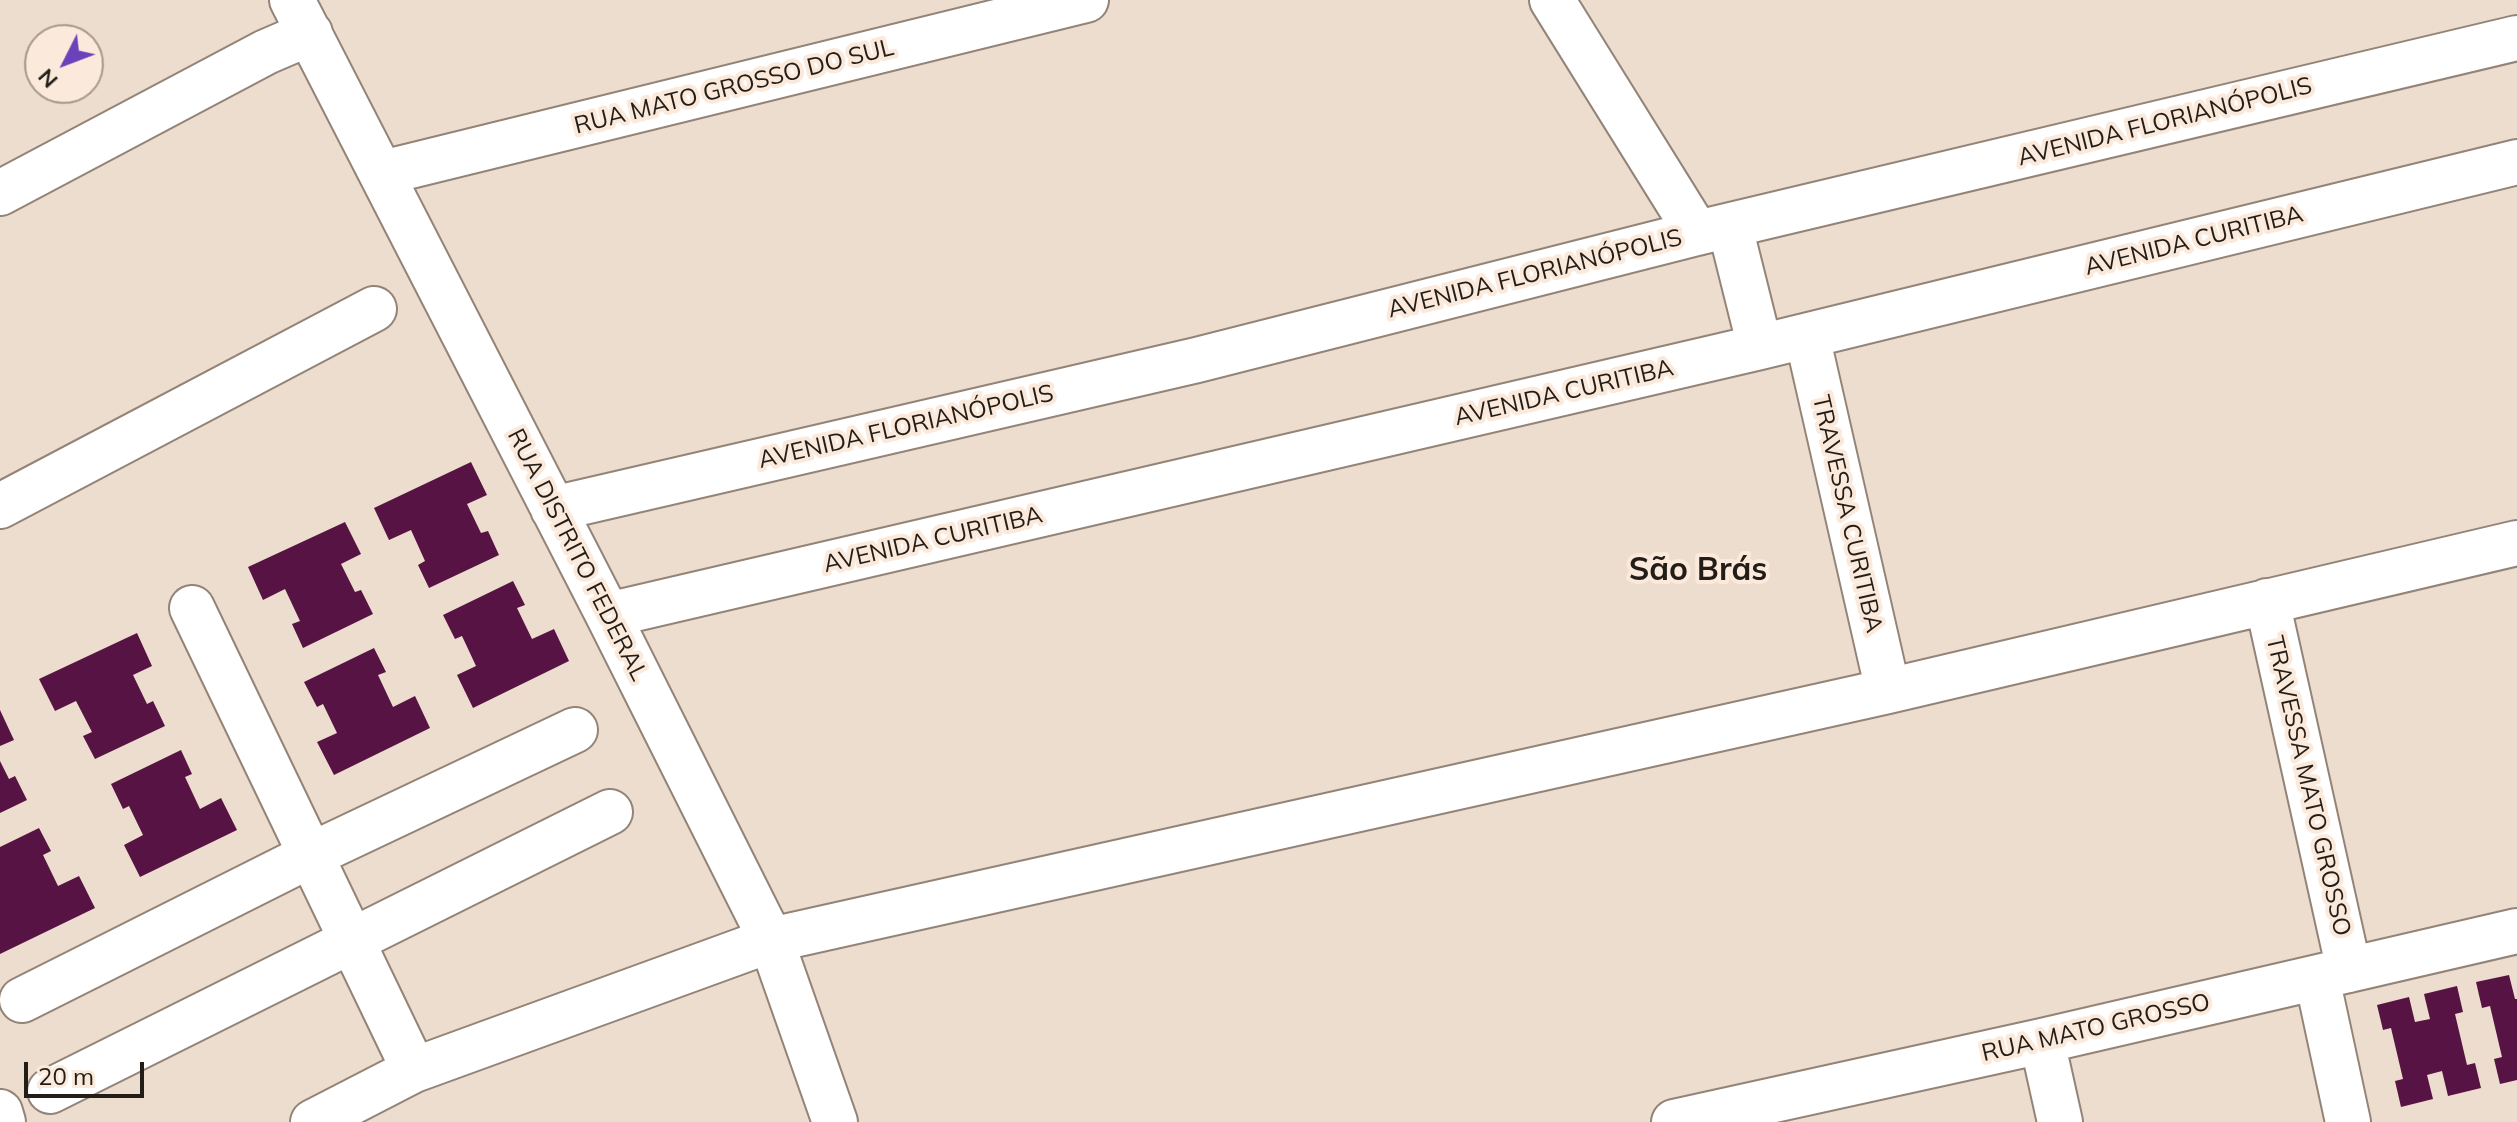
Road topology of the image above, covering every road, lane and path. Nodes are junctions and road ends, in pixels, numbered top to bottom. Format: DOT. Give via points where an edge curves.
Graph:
graph roads {
  1 [pos="1086,0"];
  2 [pos="1552,0"];
  3 [pos="301,16"];
  4 [pos="2517,38"];
  5 [pos="2517,162"];
  6 [pos="382,173"];
  7 [pos="0,193"];
  8 [pos="1714,230"];
  9 [pos="374,309"];
  10 [pos="1807,336"];
  11 [pos="1760,347"];
  12 [pos="0,506"];
  13 [pos="553,509"];
  14 [pos="2517,543"];
  15 [pos="2267,601"];
  16 [pos="192,608"];
  17 [pos="608,615"];
  18 [pos="1888,691"];
  19 [pos="575,730"];
  20 [pos="610,812"];
  21 [pos="311,855"];
  22 [pos="2517,931"];
  23 [pos="771,940"];
  24 [pos="352,941"];
  25 [pos="2333,974"];
  26 [pos="22,1000"];
  27 [pos="2042,1041"];
  28 [pos="414,1070"];
  29 [pos="50,1091"];
  30 [pos="1777,1110"];
  31 [pos="0,1112"];
  32 [pos="3,1122"];
  33 [pos="313,1122"];
  34 [pos="835,1122"];
  35 [pos="1674,1122"];
  36 [pos="2060,1122"];
  37 [pos="2348,1122"];
  1 -- 6 [label="street, RUA MATO GROSSO DO SUL"];
  2 -- 8 [label="street"];
  3 -- 6 [label="street, RUA DISTRITO FEDERAL"];
  3 -- 7 [label="street" via="266,52"];
  4 -- 8 [label="street, AVENIDA FLORIANÓPOLIS"];
  5 -- 10 [label="street, AVENIDA CURITIBA"];
  6 -- 13 [label="street, RUA DISTRITO FEDERAL"];
  8 -- 11 [label="street"];
  8 -- 13 [label="street, AVENIDA FLORIANÓPOLIS" via="1197,360"];
  9 -- 12 [label="street"];
  10 -- 11 [label="street, AVENIDA CURITIBA"];
  10 -- 18 [label="street, TRAVESSA CURITIBA"];
  11 -- 17 [label="street, AVENIDA CURITIBA"];
  13 -- 17 [label="street, RUA DISTRITO FEDERAL"];
  14 -- 15 [label="street"];
  15 -- 18 [label="street"];
  15 -- 25 [label="street, TRAVESSA MATO GROSSO"];
  16 -- 21 [label="street"];
  17 -- 23 [label="street, RUA DISTRITO FEDERAL"];
  18 -- 23 [label="street"];
  19 -- 21 [label="street"];
  20 -- 24 [label="street"];
  21 -- 24 [label="street"];
  21 -- 26 [label="street"];
  22 -- 25 [label="street, RUA MATO GROSSO"];
  23 -- 28 [label="street"];
  23 -- 34 [label="street, RUA DISTRITO FEDERAL"];
  24 -- 28 [label="street"];
  24 -- 29 [label="street"];
  25 -- 27 [label="street, RUA MATO GROSSO"];
  25 -- 37 [label="street, TRAVESSA MATO GROSSO"];
  27 -- 30 [label="street, RUA MATO GROSSO"];
  27 -- 36 [label="street"];
  28 -- 33 [label="street"];
  30 -- 35 [label="street, RUA MATO GROSSO"];
  31 -- 32 [label="street"];
}
